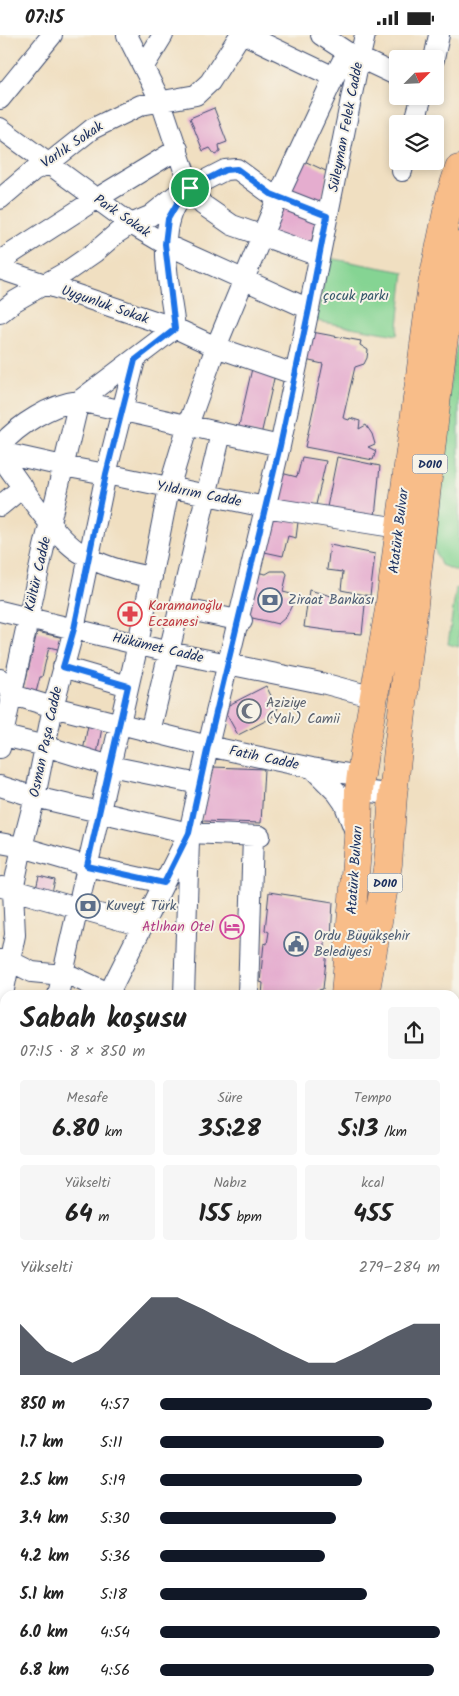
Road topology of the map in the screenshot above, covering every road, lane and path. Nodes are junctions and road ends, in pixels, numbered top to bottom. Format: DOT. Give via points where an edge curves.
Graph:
graph roads {
  1 [pos="52,35"];
  2 [pos="127,35"];
  3 [pos="164,35"];
  4 [pos="240,35"];
  5 [pos="246,35"];
  6 [pos="321,35"];
  7 [pos="365,35"];
  8 [pos="439,35"];
  9 [pos="436,50"];
  10 [pos="353,55"];
  11 [pos="144,66"];
  12 [pos="389,72"];
  13 [pos="334,77"];
  14 [pos="0,99"];
  15 [pos="161,102"];
  16 [pos="0,128"];
  17 [pos="178,149"];
  18 [pos="48,164"];
  19 [pos="459,169"];
  20 [pos="190,188"];
  21 [pos="278,197"];
  22 [pos="0,199"];
  23 [pos="96,199"];
  24 [pos="327,216"];
  25 [pos="131,224"];
  26 [pos="261,236"];
  27 [pos="165,244"];
  28 [pos="459,246"];
  29 [pos="319,256"];
  30 [pos="0,261"];
  31 [pos="0,269"];
  32 [pos="243,279"];
  33 [pos="44,284"];
  34 [pos="309,309"];
  35 [pos="0,313"];
  36 [pos="175,329"];
  37 [pos="216,347"];
  38 [pos="135,360"];
  39 [pos="294,373"];
  40 [pos="79,401"];
  41 [pos="122,409"];
  42 [pos="188,425"];
  43 [pos="221,433"];
  44 [pos="0,445"];
  45 [pos="280,446"];
  46 [pos="0,452"];
  47 [pos="0,456"];
  48 [pos="63,466"];
  49 [pos="106,474"];
  50 [pos="22,487"];
  51 [pos="169,488"];
  52 [pos="206,494"];
  53 [pos="0,506"];
  54 [pos="265,507"];
  55 [pos="50,523"];
  56 [pos="399,528"];
  57 [pos="89,557"];
  58 [pos="152,577"];
  59 [pos="180,608"];
  60 [pos="0,611"];
  61 [pos="28,618"];
  62 [pos="240,621"];
  63 [pos="74,629"];
  64 [pos="138,644"];
  65 [pos="169,652"];
  66 [pos="227,664"];
  67 [pos="63,667"];
  68 [pos="0,679"];
  69 [pos="128,686"];
  70 [pos="13,695"];
  71 [pos="374,697"];
  72 [pos="404,701"];
  73 [pos="53,707"];
  74 [pos="119,724"];
  75 [pos="150,732"];
  76 [pos="1,740"];
  77 [pos="45,746"];
  78 [pos="208,746"];
  79 [pos="110,765"];
  80 [pos="312,768"];
  81 [pos="397,770"];
  82 [pos="199,784"];
  83 [pos="0,786"];
  84 [pos="352,791"];
  85 [pos="35,797"];
  86 [pos="99,812"];
  87 [pos="189,833"];
  88 [pos="358,839"];
  89 [pos="0,843"];
  90 [pos="22,847"];
  91 [pos="87,866"];
  92 [pos="164,883"];
  93 [pos="7,888"];
  94 [pos="78,909"];
  95 [pos="142,926"];
  96 [pos="5,959"];
  97 [pos="63,972"];
  98 [pos="2,990"];
  99 [pos="59,990"];
  100 [pos="101,990"];
  101 [pos="112,990"];
  102 [pos="184,990"];
  103 [pos="248,990"];
  104 [pos="345,990"];
  105 [pos="366,990"];
  1 -- 14 [label="street"];
  2 -- 11 [label="street"];
  3 -- 11 [label="street"];
  4 -- 15 [label="street, Varlık Sokak" via="210,82 196,95"];
  5 -- 13 [label="street"];
  6 -- 10 [label="street"];
  7 -- 10 [label="street, Süleyman Felek Cadde"];
  8 -- 9 [label="street"];
  10 -- 12 [label="street"];
  10 -- 13 [label="street"];
  10 -- 24 [label="street, Süleyman Felek Cadde"];
  11 -- 15 [label="street"];
  13 -- 21 [label="street"];
  15 -- 17 [label="street"];
  15 -- 18 [label="street, Varlık Sokak" via="141,105 92,129"];
  16 -- 18 [label="street, Park Sokak"];
  17 -- 20 [label="street"];
  17 -- 23 [label="street"];
  18 -- 22 [label="street, Varlık Sokak" via="34,170"];
  18 -- 23 [label="street, Park Sokak"];
  19 -- 56 [label="highway, Atatürk Bulvar" via="432,285"];
  20 -- 21 [label="street" via="225,170 237,169"];
  20 -- 25 [label="street" via="150,216"];
  20 -- 26 [label="street" via="203,205 232,225"];
  20 -- 27 [label="street" via="168,219"];
  21 -- 24 [label="street"];
  21 -- 26 [label="street"];
  23 -- 25 [label="street, Park Sokak"];
  23 -- 30 [label="street"];
  24 -- 29 [label="street, Süleyman Felek Cadde"];
  25 -- 27 [label="street, Park Sokak"];
  25 -- 33 [label="street" via="95,252"];
  26 -- 29 [label="street"];
  26 -- 32 [label="street"];
  27 -- 32 [label="street, Park Sokak"];
  27 -- 36 [label="street"];
  28 -- 72 [label="highway, Atatürk Bulvar / D010" via="442,350"];
  29 -- 34 [label="street, Süleyman Felek Cadde"];
  31 -- 33 [label="street, Uygunluk Sokak"];
  32 -- 34 [label="street, Park Sokak"];
  32 -- 37 [label="street"];
  33 -- 35 [label="street"];
  33 -- 36 [label="street, Uygunluk Sokak"];
  34 -- 39 [label="street, Süleyman Felek Cadde"];
  36 -- 37 [label="street, Uygunluk Sokak"];
  36 -- 38 [label="street"];
  37 -- 39 [label="street, Uygunluk Sokak"];
  37 -- 42 [label="street"];
  38 -- 40 [label="street"];
  38 -- 41 [label="street, Osman Paşa Cadde"];
  39 -- 45 [label="street, Süleyman Felek Cadde"];
  40 -- 41 [label="street"];
  40 -- 44 [label="street" via="60,405 18,427"];
  40 -- 48 [label="street, Kültür Cadde"];
  41 -- 42 [label="street"];
  41 -- 49 [label="street, Osman Paşa Cadde"];
  42 -- 43 [label="street"];
  42 -- 51 [label="street"];
  43 -- 45 [label="street"];
  43 -- 52 [label="street"];
  45 -- 54 [label="street, Süleyman Felek Cadde"];
  46 -- 48 [label="street, Yıldırım Cadde"];
  47 -- 50 [label="street"];
  48 -- 49 [label="street, Yıldırım Cadde"];
  48 -- 55 [label="street, Kültür Cadde"];
  49 -- 51 [label="street, Yıldırım Cadde"];
  49 -- 57 [label="street, Osman Paşa Cadde"];
  50 -- 53 [label="street"];
  50 -- 55 [label="street"];
  51 -- 52 [label="street, Yıldırım Cadde"];
  51 -- 58 [label="street"];
  52 -- 54 [label="street, Yıldırım Cadde"];
  52 -- 59 [label="street"];
  54 -- 56 [label="street, Yıldırım Cadde"];
  54 -- 62 [label="street, Süleyman Felek Cadde"];
  55 -- 57 [label="street" via="78,551"];
  55 -- 61 [label="street, Kültür Cadde"];
  56 -- 71 [label="highway, Atatürk Bulvar"];
  57 -- 58 [label="street" via="124,571"];
  57 -- 63 [label="street, Osman Paşa Cadde"];
  58 -- 64 [label="street"];
  59 -- 62 [label="street"];
  59 -- 65 [label="street"];
  60 -- 61 [label="street, Hükümet Cadde"];
  61 -- 63 [label="street, Hükümet Cadde"];
  61 -- 70 [label="street, Kültür Cadde"];
  62 -- 66 [label="street, Süleyman Felek Cadde"];
  63 -- 64 [label="street, Hükümet Cadde"];
  63 -- 67 [label="street, Osman Paşa Cadde"];
  64 -- 65 [label="street, Hükümet Cadde"];
  64 -- 69 [label="street"];
  65 -- 66 [label="street, Hükümet Cadde"];
  65 -- 75 [label="street"];
  66 -- 71 [label="street, Hükümet Cadde"];
  66 -- 78 [label="street, Süleyman Felek Cadde"];
  67 -- 69 [label="street"];
  67 -- 73 [label="street, Osman Paşa Cadde"];
  68 -- 70 [label="street"];
  69 -- 74 [label="street"];
  70 -- 73 [label="street, Fatih Cadde"];
  70 -- 76 [label="street, Kültür Cadde"];
  71 -- 72 [label="highway"];
  71 -- 84 [label="highway, Atatürk Bulvar"];
  72 -- 81 [label="highway, Atatürk Bulvar / D010"];
  73 -- 74 [label="street, Fatih Cadde"];
  73 -- 77 [label="street, Osman Paşa Cadde"];
  74 -- 75 [label="street, Fatih Cadde"];
  74 -- 79 [label="street"];
  75 -- 78 [label="street, Fatih Cadde"];
  76 -- 77 [label="street"];
  77 -- 79 [label="street"];
  77 -- 85 [label="street, Osman Paşa Cadde"];
  78 -- 80 [label="street, Fatih Cadde"];
  78 -- 82 [label="street, Süleyman Felek Cadde"];
  79 -- 82 [label="street"];
  79 -- 86 [label="street"];
  80 -- 84 [label="street, Fatih Cadde"];
  80 -- 88 [label="street" via="344,803"];
  81 -- 105 [label="highway, Atatürk Bulvarı / D010" via="388,864"];
  82 -- 87 [label="street, Süleyman Felek Cadde"];
  83 -- 85 [label="street"];
  84 -- 88 [label="highway, Atatürk Bulvarı / D010"];
  85 -- 86 [label="street"];
  85 -- 90 [label="street, Osman Paşa Cadde"];
  86 -- 87 [label="street"];
  86 -- 91 [label="street"];
  87 -- 92 [label="street, Süleyman Felek Cadde"];
  87 -- 102 [label="street"];
  87 -- 103 [label="street" via="257,836"];
  88 -- 104 [label="highway, Atatürk Bulvarı / D010"];
  89 -- 90 [label="street"];
  90 -- 91 [label="street"];
  90 -- 93 [label="street, Osman Paşa Cadde"];
  91 -- 92 [label="street"];
  91 -- 94 [label="street"];
  92 -- 95 [label="street, Süleyman Felek Cadde"];
  93 -- 94 [label="street"];
  93 -- 96 [label="street, Osman Paşa Cadde" via="15,935"];
  94 -- 95 [label="street"];
  94 -- 97 [label="street"];
  95 -- 101 [label="street, Süleyman Felek Cadde"];
  96 -- 97 [label="street" via="32,972"];
  96 -- 98 [label="street, Osman Paşa Cadde"];
  97 -- 99 [label="street"];
  97 -- 100 [label="street"];
}
